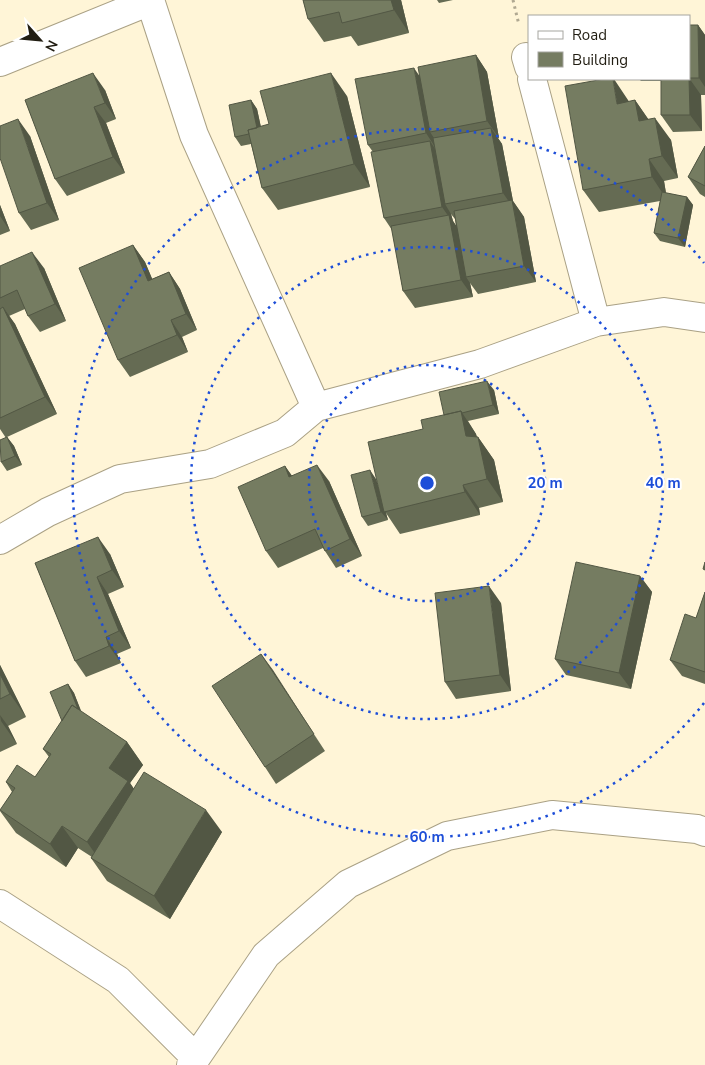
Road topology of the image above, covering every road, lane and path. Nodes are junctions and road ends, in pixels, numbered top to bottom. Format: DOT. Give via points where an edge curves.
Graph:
graph roads {
  1 [pos="150,1"];
  2 [pos="0,62"];
  3 [pos="532,80"];
  4 [pos="705,318"];
  5 [pos="596,322"];
  6 [pos="316,407"];
  7 [pos="0,540"];
  8 [pos="705,832"];
  9 [pos="0,904"];
  10 [pos="193,1061"];
  1 -- 2 [label="street"];
  1 -- 6 [label="street" via="194,135"];
  3 -- 5 [label="street"];
  4 -- 5 [label="street" via="664,312"];
  5 -- 6 [label="street" via="480,364"];
  6 -- 7 [label="street" via="285,433 210,464 120,479 48,512"];
  8 -- 10 [label="street" via="552,815 447,836 348,884 266,955"];
  9 -- 10 [label="street" via="118,980"];
}
